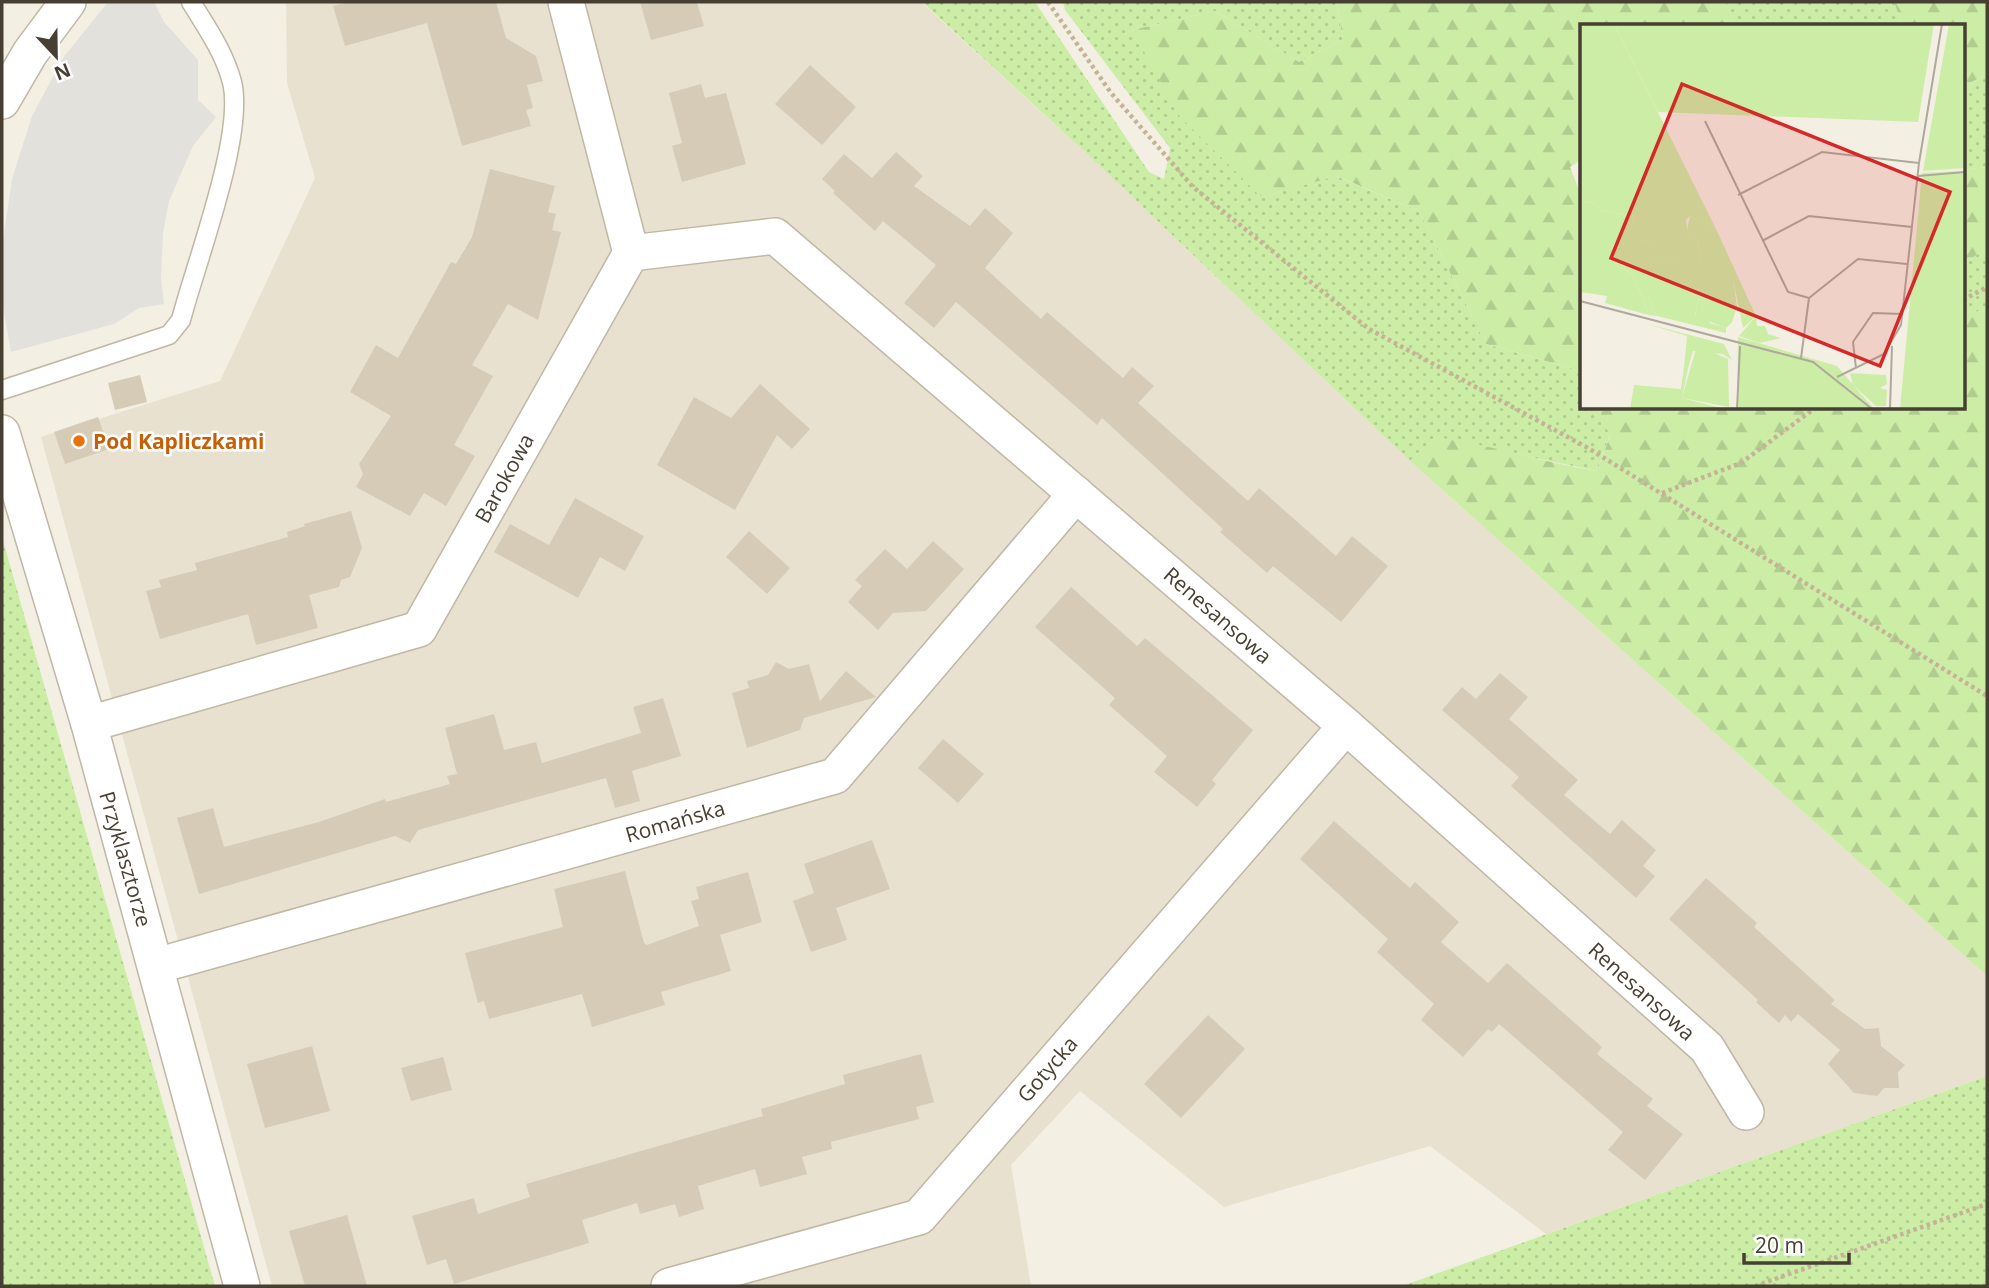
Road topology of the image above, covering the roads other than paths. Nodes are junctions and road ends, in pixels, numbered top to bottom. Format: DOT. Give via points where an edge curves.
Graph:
graph roads {
  1 [pos="68,2"];
  2 [pos="191,2"];
  3 [pos="566,2"];
  4 [pos="2,101"];
  5 [pos="631,253"];
  6 [pos="2,390"];
  7 [pos="2,433"];
  8 [pos="1076,494"];
  9 [pos="89,724"];
  10 [pos="1346,726"];
  11 [pos="156,966"];
  12 [pos="1746,1112"];
  13 [pos="242,1286"];
  14 [pos="669,1286"];
  1 -- 4 [label="street"];
  2 -- 6 [label="lane" via="222,51 232,85 235,122 181,320 169,335"];
  3 -- 5 [label="street"];
  5 -- 8 [label="street, Renesansowa" via="775,236"];
  5 -- 9 [label="street, Barokowa" via="419,629"];
  7 -- 9 [label="street, Przyklasztorze"];
  8 -- 10 [label="street, Renesansowa"];
  8 -- 11 [label="street, Romańska" via="835,776"];
  9 -- 11 [label="street, Przyklasztorze"];
  10 -- 12 [label="street, Renesansowa" via="1707,1048"];
  10 -- 14 [label="street, Gotycka" via="919,1217"];
  11 -- 13 [label="street, Przyklasztorze"];
}
